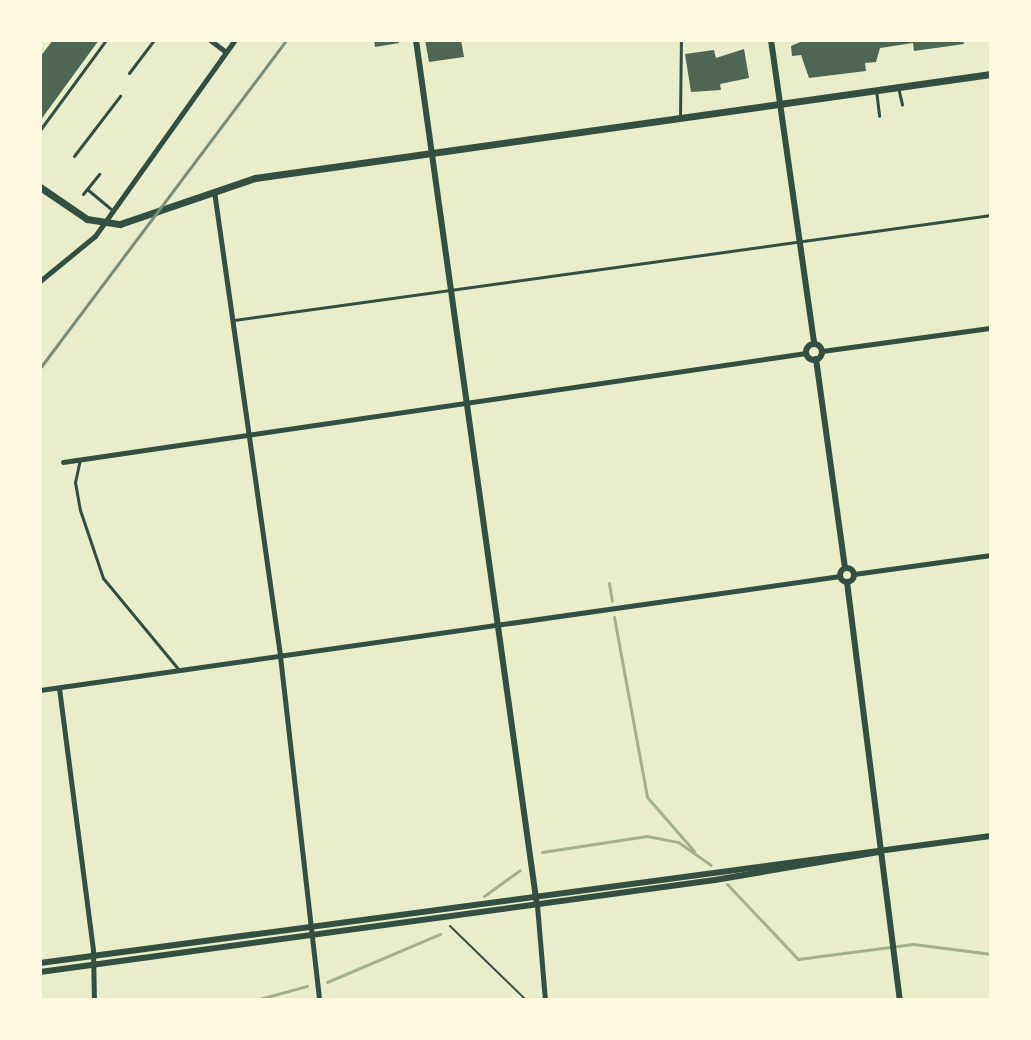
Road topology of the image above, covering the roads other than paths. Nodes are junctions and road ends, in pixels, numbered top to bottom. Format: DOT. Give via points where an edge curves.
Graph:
graph roads {
  1 [pos="106,40"];
  2 [pos="154,40"];
  3 [pos="210,40"];
  4 [pos="235,40"];
  5 [pos="416,40"];
  6 [pos="681,40"];
  7 [pos="771,40"];
  8 [pos="226,52"];
  9 [pos="129,73"];
  10 [pos="991,74"];
  11 [pos="898,87"];
  12 [pos="876,90"];
  13 [pos="120,96"];
  14 [pos="781,103"];
  15 [pos="902,105"];
  16 [pos="879,116"];
  17 [pos="680,117"];
  18 [pos="40,130"];
  19 [pos="432,153"];
  20 [pos="74,156"];
  21 [pos="99,174"];
  22 [pos="40,187"];
  23 [pos="87,189"];
  24 [pos="214,190"];
  25 [pos="83,194"];
  26 [pos="111,209"];
  27 [pos="991,215"];
  28 [pos="103,225"];
  29 [pos="800,242"];
  30 [pos="40,281"];
  31 [pos="450,290"];
  32 [pos="234,320"];
  33 [pos="991,328"];
  34 [pos="814,344"];
  35 [pos="822,351"];
  36 [pos="806,353"];
  37 [pos="816,359"];
  38 [pos="467,403"];
  39 [pos="250,434"];
  40 [pos="80,459"];
  41 [pos="63,462"];
  42 [pos="991,555"];
  43 [pos="845,567"];
  44 [pos="854,574"];
  45 [pos="840,576"];
  46 [pos="847,582"];
  47 [pos="497,625"];
  48 [pos="280,656"];
  49 [pos="179,670"];
  50 [pos="59,688"];
  51 [pos="40,690"];
  52 [pos="991,836"];
  53 [pos="883,850"];
  54 [pos="536,895"];
  55 [pos="537,905"];
  56 [pos="309,926"];
  57 [pos="310,936"];
  58 [pos="92,956"];
  59 [pos="40,963"];
  60 [pos="92,965"];
  61 [pos="40,972"];
  62 [pos="94,1000"];
  63 [pos="319,1000"];
  64 [pos="545,1000"];
  65 [pos="900,1000"];
  1 -- 18 [label="lane"];
  2 -- 9 [label="lane"];
  3 -- 8 [label="street"];
  4 -- 8 [label="street"];
  5 -- 19 [label="street"];
  6 -- 17 [label="lane"];
  7 -- 14 [label="street"];
  8 -- 26 [label="street"];
  10 -- 11 [label="main road"];
  11 -- 12 [label="main road"];
  11 -- 15 [label="lane"];
  12 -- 14 [label="main road"];
  12 -- 16 [label="lane"];
  13 -- 20 [label="lane"];
  14 -- 17 [label="main road"];
  14 -- 29 [label="street"];
  17 -- 19 [label="main road"];
  19 -- 24 [label="main road" via="255,178"];
  19 -- 31 [label="street"];
  21 -- 23 [label="lane"];
  22 -- 28 [label="main road" via="77,214"];
  23 -- 25 [label="lane"];
  23 -- 26 [label="lane"];
  24 -- 28 [label="main road" via="153,214"];
  24 -- 32 [label="street"];
  26 -- 28 [label="street"];
  27 -- 29 [label="lane"];
  28 -- 30 [label="street"];
  29 -- 31 [label="lane"];
  29 -- 34 [label="street"];
  31 -- 32 [label="lane"];
  31 -- 38 [label="street"];
  32 -- 39 [label="street"];
  33 -- 35 [label="street"];
  34 -- 35 [label="street"];
  34 -- 36 [label="street"];
  35 -- 37 [label="street"];
  36 -- 37 [label="street"];
  36 -- 38 [label="street"];
  37 -- 43 [label="street"];
  38 -- 39 [label="street"];
  38 -- 47 [label="street"];
  39 -- 40 [label="street"];
  39 -- 48 [label="street"];
  40 -- 41 [label="street"];
  40 -- 49 [label="lane" via="75,482 97,564 124,609"];
  42 -- 44 [label="street"];
  43 -- 44 [label="street"];
  43 -- 45 [label="street"];
  44 -- 46 [label="street"];
  45 -- 46 [label="street"];
  45 -- 47 [label="street"];
  46 -- 53 [label="street"];
  47 -- 48 [label="street"];
  47 -- 54 [label="street"];
  48 -- 49 [label="street"];
  48 -- 56 [label="street"];
  49 -- 50 [label="street"];
  50 -- 51 [label="street"];
  50 -- 58 [label="street"];
  52 -- 53 [label="street"];
  53 -- 54 [label="street"];
  53 -- 55 [label="street" via="866,858"];
  53 -- 65 [label="street"];
  54 -- 55 [label="street"];
  54 -- 56 [label="street"];
  55 -- 57 [label="street"];
  55 -- 64 [label="street"];
  56 -- 57 [label="street"];
  56 -- 58 [label="street"];
  57 -- 60 [label="street"];
  57 -- 63 [label="street"];
  58 -- 59 [label="street"];
  58 -- 60 [label="street"];
  60 -- 61 [label="street"];
  60 -- 62 [label="street"];
}
